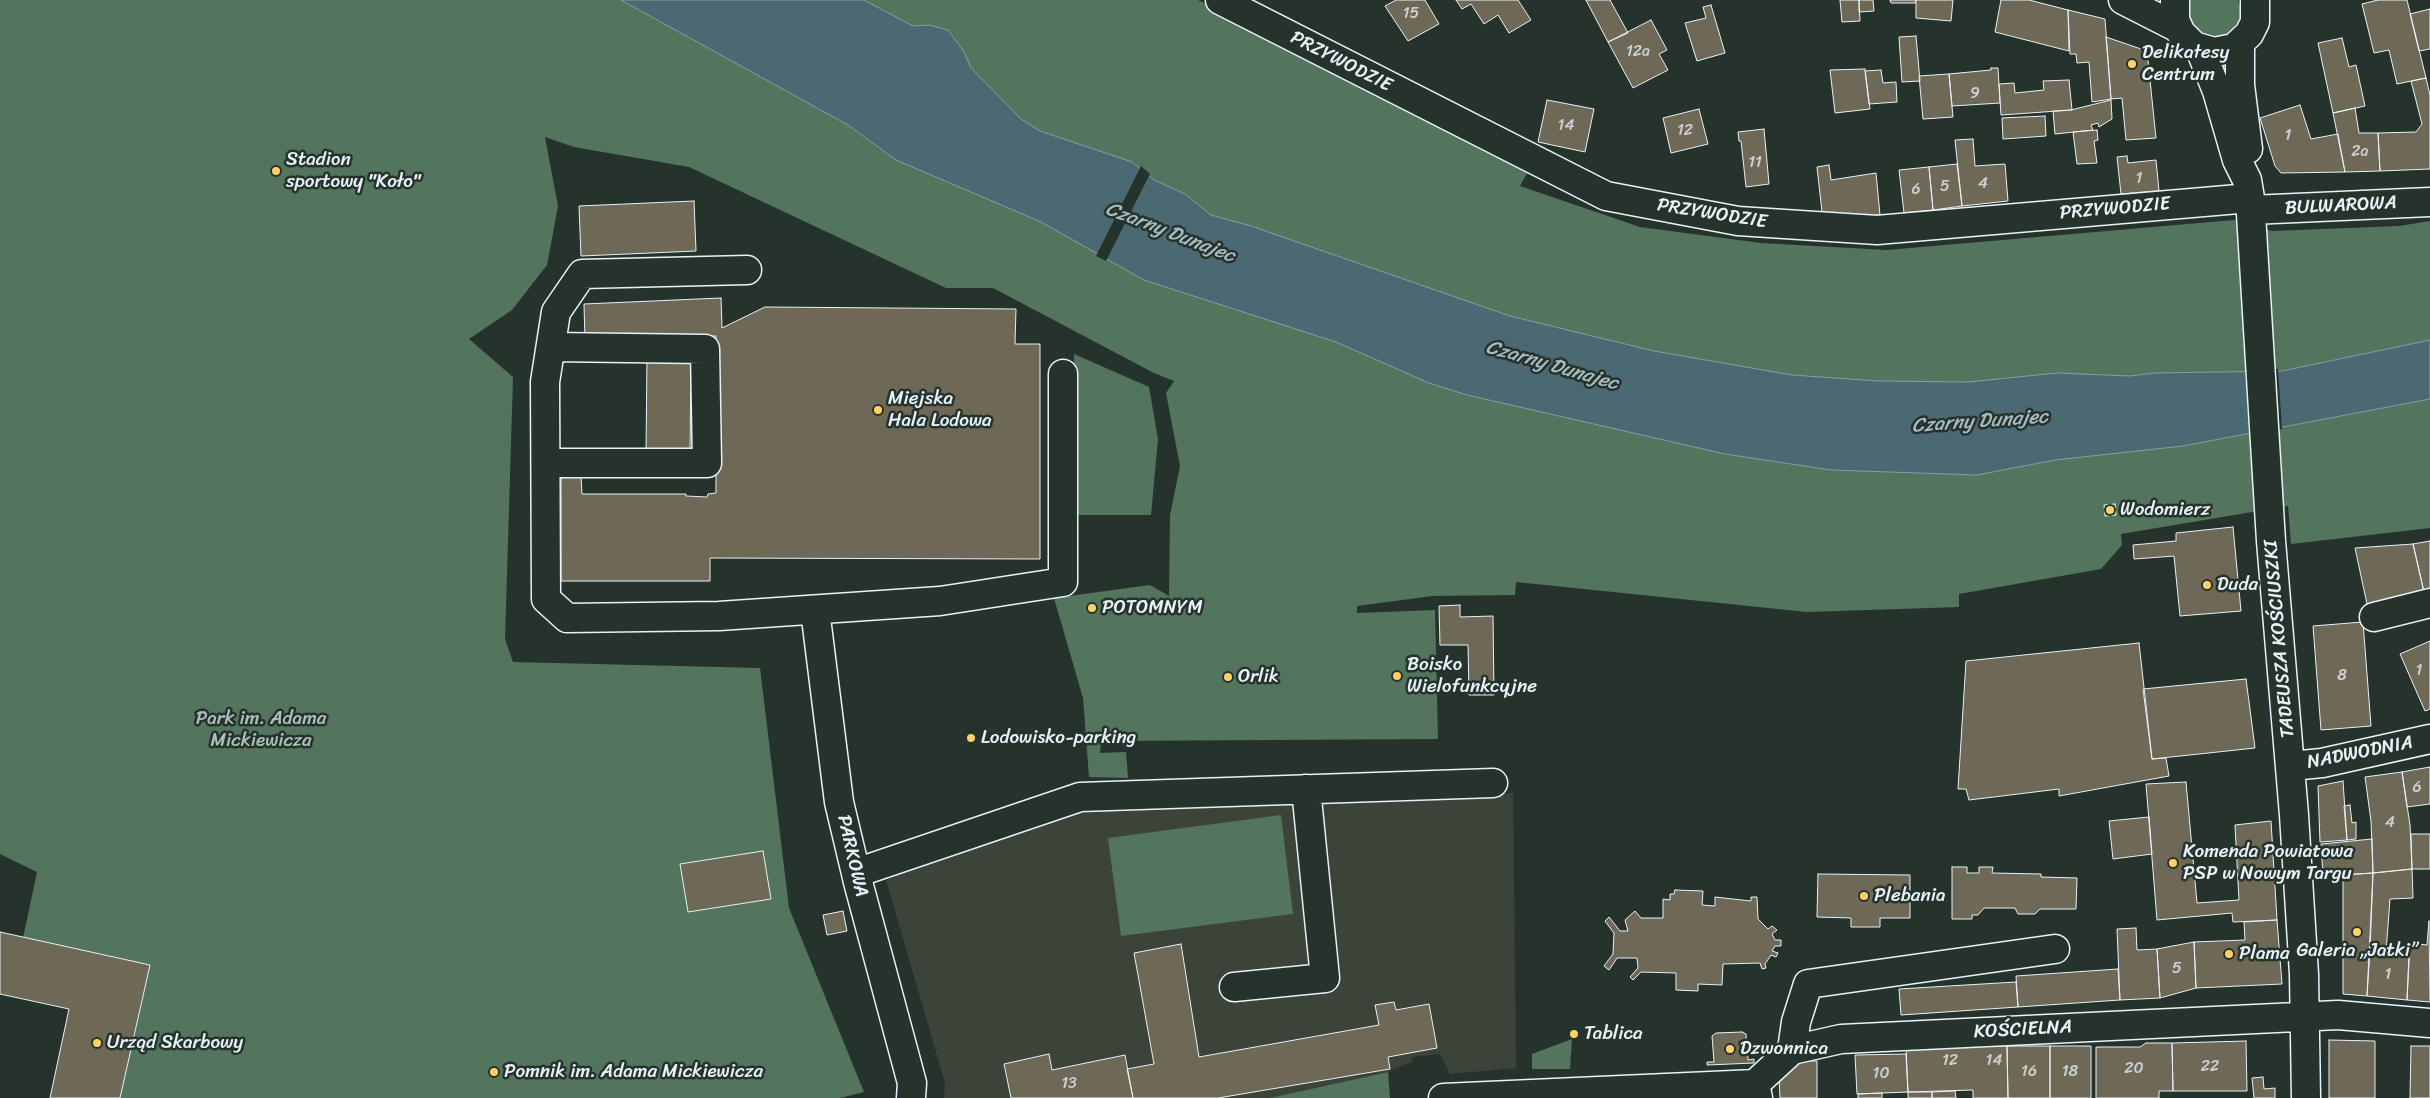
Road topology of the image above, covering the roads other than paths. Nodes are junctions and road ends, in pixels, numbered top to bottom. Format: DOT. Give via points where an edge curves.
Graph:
graph roads {
  1 [pos="1220,0"];
  2 [pos="2124,0"];
  3 [pos="2176,0"];
  4 [pos="2258,3"];
  5 [pos="2178,28"];
  6 [pos="2240,44"];
  7 [pos="2200,49"];
  8 [pos="2250,201"];
  9 [pos="2430,202"];
  10 [pos="748,270"];
  11 [pos="551,346"];
  12 [pos="1063,374"];
  13 [pos="546,463"];
  14 [pos="2430,603"];
  15 [pos="815,610"];
  16 [pos="2374,617"];
  17 [pos="2430,739"];
  18 [pos="2291,766"];
  19 [pos="1493,783"];
  20 [pos="1306,789"];
  21 [pos="856,873"];
  22 [pos="2055,949"];
  23 [pos="1234,987"];
  24 [pos="2306,1017"];
  25 [pos="2430,1023"];
  26 [pos="1792,1050"];
  27 [pos="1756,1091"];
  28 [pos="910,1098"];
  29 [pos="1443,1098"];
  30 [pos="2306,1098"];
  1 -- 8 [label="street, PRZYWODZIE" via="1597,192 1615,198 1738,221 1877,230"];
  2 -- 5 [label="street"];
  3 -- 5 [label="street" via="2174,13"];
  4 -- 6 [label="street" via="2252,29"];
  5 -- 7 [label="street" via="2189,43"];
  6 -- 7 [label="street" via="2220,52"];
  6 -- 8 [label="street, TADEUSZA KOŚCIUSZKI" via="2240,85 2249,157"];
  7 -- 8 [label="street, TADEUSZA KOŚCIUSZKI" via="2217,91"];
  8 -- 9 [label="street, BULWAROWA"];
  8 -- 18 [label="street, TADEUSZA KOŚCIUSZKI" via="2271,549"];
  10 -- 11 [label="street" via="582,274 556,312"];
  11 -- 13 [label="street" via="545,382"];
  11 -- 13 [label="street" via="705,349 707,464"];
  12 -- 15 [label="street" via="1063,582 940,601"];
  13 -- 15 [label="street" via="546,599 568,618 719,616"];
  14 -- 16 [label="street"];
  15 -- 21 [label="street, PARKOWA" via="835,772"];
  17 -- 18 [label="street, NADWODNIA"];
  18 -- 24 [label="street, TADEUSZA KOŚCIUSZKI"];
  19 -- 20 [label="street"];
  20 -- 21 [label="street" via="1080,797"];
  20 -- 23 [label="street" via="1325,978"];
  21 -- 28 [label="street, PARKOWA" via="912,1083"];
  22 -- 26 [label="street" via="1808,984 1796,1022"];
  24 -- 25 [label="street, KOŚCIELNA" via="2338,1015"];
  24 -- 26 [label="street, KOŚCIELNA" via="1841,1039"];
  24 -- 30 [label="street, TADEUSZA KOŚCIUSZKI"];
  26 -- 27 [label="street, KOŚCIELNA"];
  27 -- 29 [label="street, KOŚCIELNA"];
}
